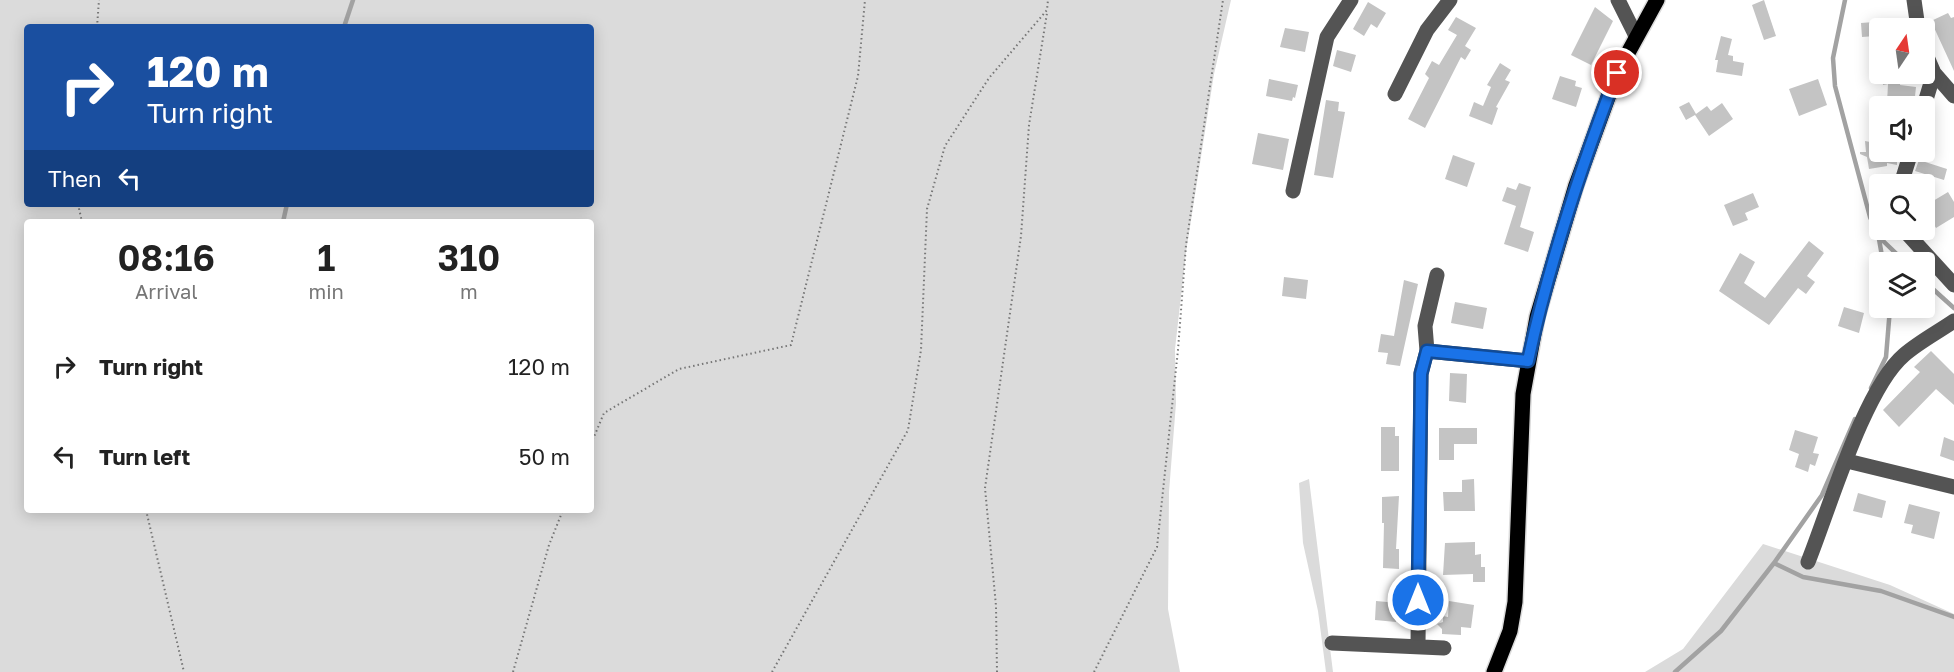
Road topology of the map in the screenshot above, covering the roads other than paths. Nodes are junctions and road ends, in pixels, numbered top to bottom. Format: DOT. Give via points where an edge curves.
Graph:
graph roads {
  1 [pos="1352,0"];
  2 [pos="1450,0"];
  3 [pos="1618,0"];
  4 [pos="1657,0"];
  5 [pos="1914,0"];
  6 [pos="1917,18"];
  7 [pos="1636,36"];
  8 [pos="1935,74"];
  9 [pos="1395,94"];
  10 [pos="1954,96"];
  11 [pos="1293,191"];
  12 [pos="1913,240"];
  13 [pos="1437,275"];
  14 [pos="1954,285"];
  15 [pos="1954,321"];
  16 [pos="1427,351"];
  17 [pos="1528,361"];
  18 [pos="1847,461"];
  19 [pos="1954,487"];
  20 [pos="1808,562"];
  21 [pos="1332,643"];
  22 [pos="1418,645"];
  23 [pos="1444,648"];
  24 [pos="1494,672"];
  1 -- 11 [label="street" via="1327,37"];
  2 -- 9 [label="street" via="1427,30"];
  3 -- 7 [label="street"];
  4 -- 7 [label="main road"];
  5 -- 6 [label="street"];
  7 -- 17 [label="main road" via="1617,73 1576,185"];
  8 -- 10 [label="street"];
  12 -- 14 [label="street"];
  13 -- 16 [label="street" via="1425,326"];
  15 -- 18 [label="street" via="1903,355 1865,416"];
  16 -- 17 [label="street"];
  16 -- 22 [label="street" via="1421,374"];
  17 -- 24 [label="main road" via="1515,602 1510,631"];
  18 -- 19 [label="street"];
  18 -- 20 [label="street"];
  21 -- 22 [label="street"];
  22 -- 23 [label="street"];
}
